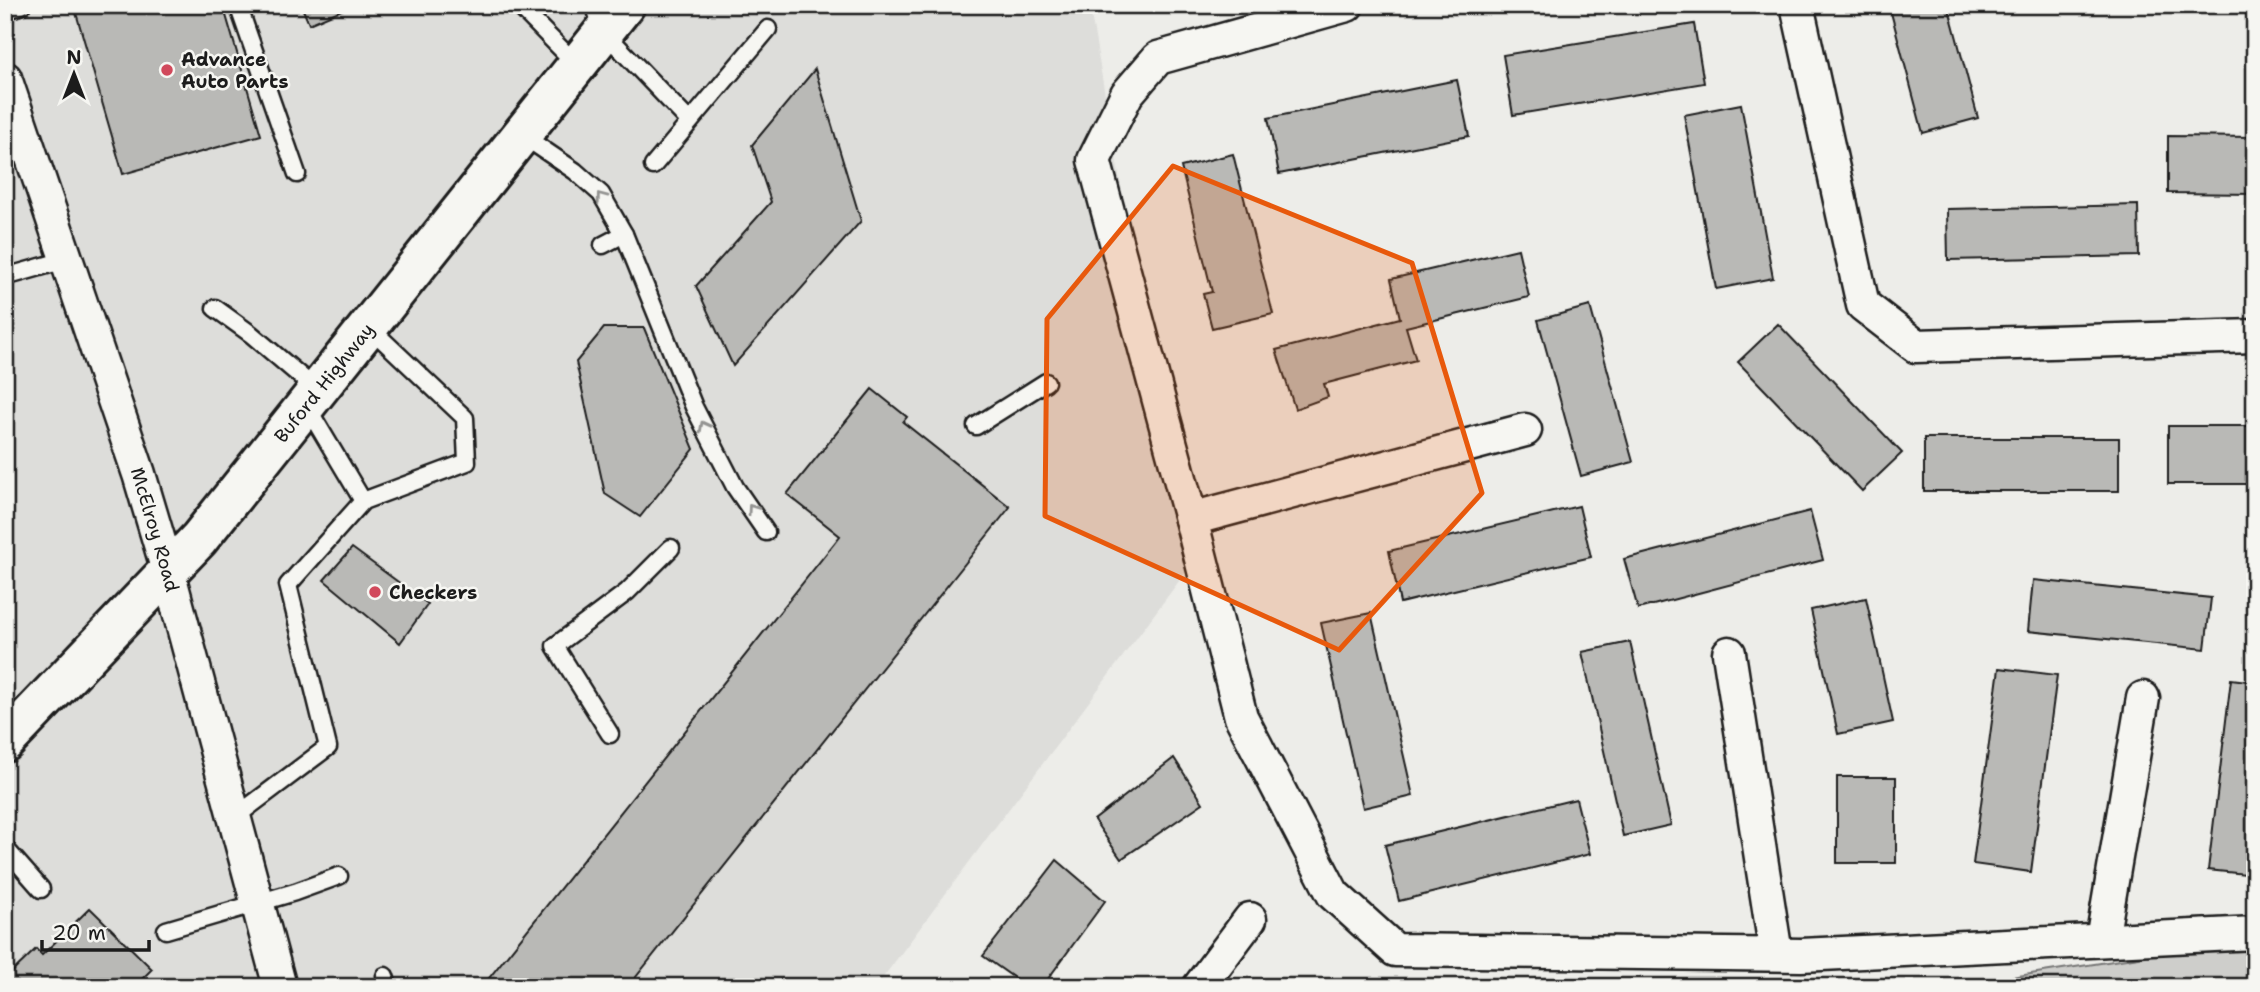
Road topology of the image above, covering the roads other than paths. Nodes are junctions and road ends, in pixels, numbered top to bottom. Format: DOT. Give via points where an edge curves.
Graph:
graph roads {
  1 [pos="22,5"];
  2 [pos="238,5"];
  3 [pos="518,5"];
  4 [pos="1347,5"];
  5 [pos="1797,5"];
  6 [pos="5,11"];
  7 [pos="608,14"];
  8 [pos="768,29"];
  9 [pos="577,65"];
  10 [pos="5,78"];
  11 [pos="689,121"];
  12 [pos="522,135"];
  13 [pos="653,166"];
  14 [pos="297,174"];
  15 [pos="624,234"];
  16 [pos="603,246"];
  17 [pos="65,260"];
  18 [pos="5,277"];
  19 [pos="215,308"];
  20 [pos="369,327"];
  21 [pos="2255,336"];
  22 [pos="1046,382"];
  23 [pos="313,399"];
  24 [pos="976,426"];
  25 [pos="1525,430"];
  26 [pos="363,501"];
  27 [pos="1191,519"];
  28 [pos="766,531"];
  29 [pos="671,548"];
  30 [pos="168,571"];
  31 [pos="1729,653"];
  32 [pos="2143,698"];
  33 [pos="610,734"];
  34 [pos="5,742"];
  35 [pos="234,817"];
  36 [pos="5,848"];
  37 [pos="339,876"];
  38 [pos="41,889"];
  39 [pos="257,903"];
  40 [pos="1250,919"];
  41 [pos="166,930"];
  42 [pos="2255,933"];
  43 [pos="2102,940"];
  44 [pos="1776,954"];
  45 [pos="280,987"];
  46 [pos="1199,987"];
  1 -- 6 [label="lane"];
  2 -- 14 [label="lane"];
  3 -- 9 [label="lane"];
  4 -- 27 [label="street" via="1158,58 1127,94 1094,160"];
  5 -- 21 [label="street" via="1863,305 1916,346"];
  7 -- 9 [label="main road, Buford Highway"];
  7 -- 11 [label="lane"];
  8 -- 11 [label="lane"];
  9 -- 12 [label="main road, Buford Highway"];
  10 -- 17 [label="street, McElroy Road"];
  11 -- 13 [label="lane"];
  15 -- 12 [label="lane, one-way" via="601,194"];
  12 -- 20 [label="main road, Buford Highway"];
  15 -- 16 [label="lane"];
  28 -- 15 [label="lane, one-way" via="735,486 694,407"];
  17 -- 18 [label="lane"];
  17 -- 30 [label="street, McElroy Road"];
  19 -- 23 [label="lane" via="251,334"];
  20 -- 23 [label="main road, Buford Highway"];
  20 -- 26 [label="lane" via="465,418 467,462"];
  22 -- 24 [label="lane"];
  23 -- 26 [label="lane"];
  23 -- 30 [label="main road, Buford Highway" via="200,539"];
  25 -- 27 [label="street"];
  26 -- 35 [label="lane" via="288,585 328,747"];
  27 -- 44 [label="street" via="1241,717 1333,894 1395,950"];
  29 -- 33 [label="lane" via="627,592 555,646"];
  30 -- 34 [label="main road, Buford Highway"];
  30 -- 35 [label="street, McElroy Road"];
  31 -- 44 [label="street"];
  32 -- 43 [label="street"];
  35 -- 39 [label="street, McElroy Road"];
  36 -- 38 [label="lane"];
  37 -- 39 [label="lane"];
  39 -- 41 [label="lane"];
  39 -- 45 [label="street, McElroy Road"];
  40 -- 46 [label="street"];
  42 -- 43 [label="street"];
  43 -- 44 [label="street"];
}
